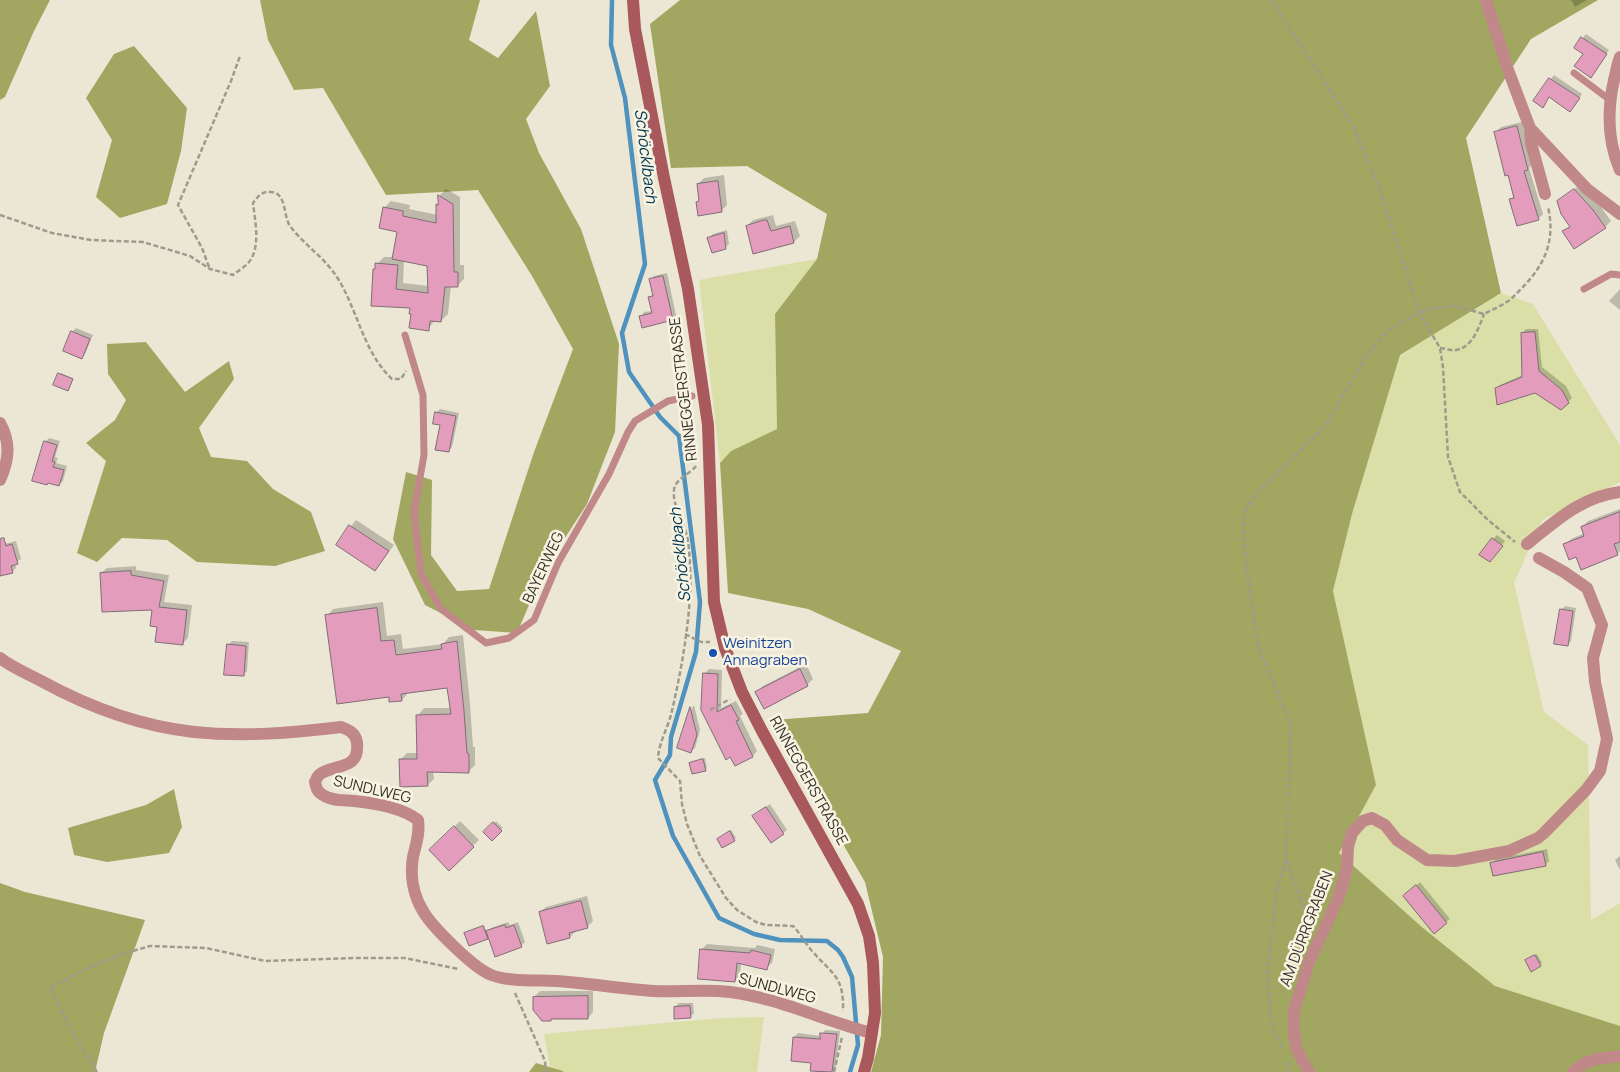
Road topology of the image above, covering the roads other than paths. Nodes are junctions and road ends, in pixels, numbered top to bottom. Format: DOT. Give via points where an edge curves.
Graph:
graph roads {
  1 [pos="633,0"];
  2 [pos="1486,0"];
  3 [pos="1620,57"];
  4 [pos="1574,73"];
  5 [pos="1613,97"];
  6 [pos="1530,128"];
  7 [pos="1620,170"];
  8 [pos="1546,194"];
  9 [pos="1620,214"];
  10 [pos="1620,275"];
  11 [pos="1584,289"];
  12 [pos="405,334"];
  13 [pos="692,396"];
  14 [pos="0,423"];
  15 [pos="0,480"];
  16 [pos="1620,492"];
  17 [pos="1523,544"];
  18 [pos="1539,558"];
  19 [pos="0,658"];
  20 [pos="872,1033"];
  21 [pos="1620,1056"];
  22 [pos="864,1072"];
  23 [pos="1310,1072"];
  24 [pos="1572,1072"];
  1 -- 20 [label="main road, RINNEGGERSTRASSE" via="635,29 688,289 707,417 714,602 725,648 742,692 858,904 869,936 873,963 875,1013"];
  2 -- 6 [label="street"];
  3 -- 5 [label="street"];
  4 -- 5 [label="lane"];
  5 -- 7 [label="street" via="1609,133"];
  6 -- 8 [label="street" via="1530,143"];
  6 -- 9 [label="street" via="1583,192"];
  10 -- 11 [label="lane" via="1610,274"];
  12 -- 13 [label="lane, BAYERWEG" via="423,395 424,455 414,512 421,574 440,609 486,642 509,638 534,620 558,563 635,421 677,398"];
  14 -- 15 [label="street" via="7,439 8,463"];
  16 -- 17 [label="street" via="1602,494 1570,510"];
  18 -- 23 [label="street, AM DÜRRGRABEN" via="1586,588 1602,625 1593,658 1607,739 1600,771 1544,833 1509,851 1455,861 1427,860 1397,840 1385,825 1372,818 1363,821 1352,833 1338,899 1300,987 1294,1011 1297,1050"];
  19 -- 20 [label="street, SUNDLWEG" via="66,694 115,714 153,724 224,734 282,734 341,727 348,730 356,736 356,756 349,763 319,775 315,782 317,790 332,799 366,802 409,813 418,820 420,830 413,859 413,888 423,912 456,948 489,974 608,988 729,992 784,1004"];
  20 -- 22 [label="main road, RINNEGGERSTRASSE"];
  21 -- 24 [label="street" via="1596,1058"];
}
